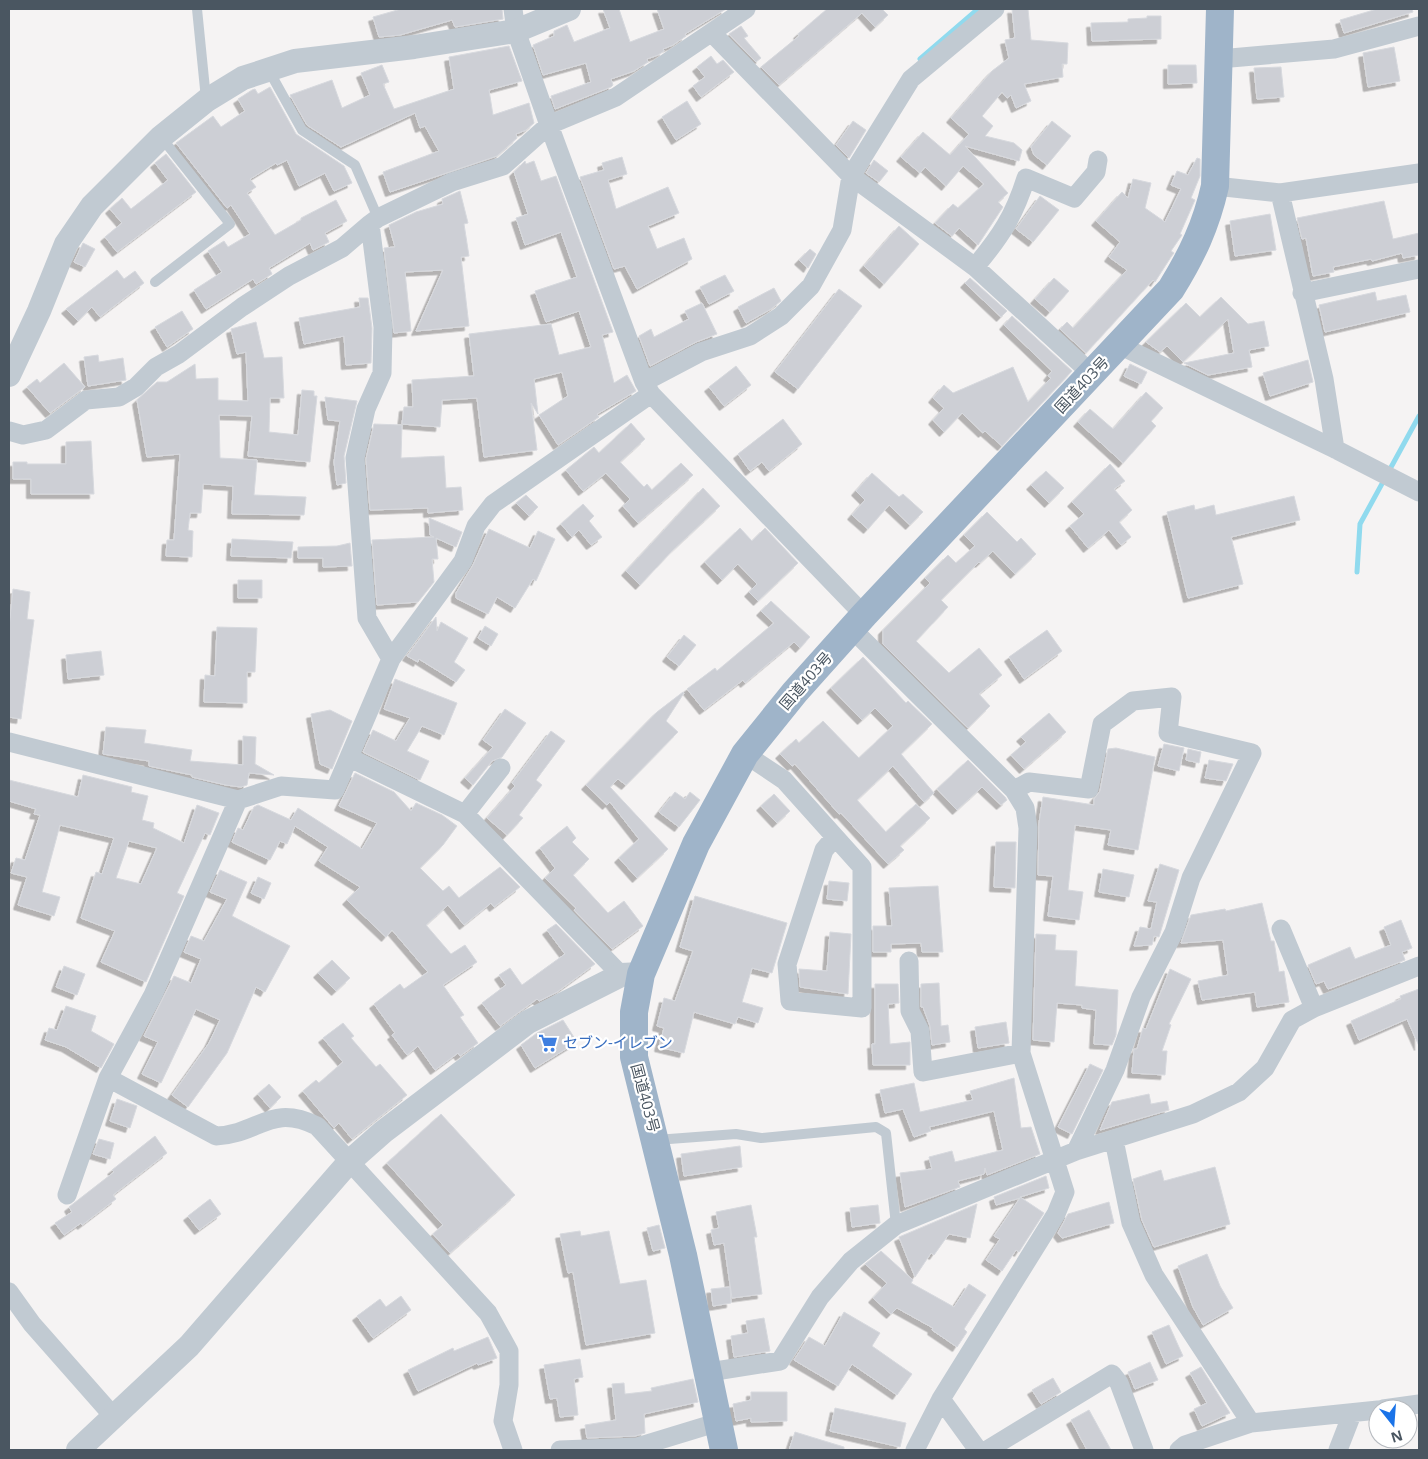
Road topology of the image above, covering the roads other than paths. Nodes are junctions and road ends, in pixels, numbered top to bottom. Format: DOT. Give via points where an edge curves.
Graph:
graph roads {
  1 [pos="197,9"];
  2 [pos="569,9"];
  3 [pos="746,9"];
  4 [pos="995,9"];
  5 [pos="1220,9"];
  6 [pos="514,20"];
  7 [pos="1419,26"];
  8 [pos="712,33"];
  9 [pos="1219,59"];
  10 [pos="267,68"];
  11 [pos="207,100"];
  12 [pos="549,125"];
  13 [pos="161,137"];
  14 [pos="1098,160"];
  15 [pos="1419,173"];
  16 [pos="851,176"];
  17 [pos="1215,186"];
  18 [pos="1280,193"];
  19 [pos="374,221"];
  20 [pos="975,266"];
  21 [pos="1419,269"];
  22 [pos="155,282"];
  23 [pos="1302,293"];
  24 [pos="1119,345"];
  25 [pos="1092,374"];
  26 [pos="9,375"];
  27 [pos="648,388"];
  28 [pos="9,431"];
  29 [pos="1335,449"];
  30 [pos="1419,492"];
  31 [pos="858,622"];
  32 [pos="391,659"];
  33 [pos="9,742"];
  34 [pos="745,754"];
  35 [pos="350,758"];
  36 [pos="501,768"];
  37 [pos="1014,790"];
  38 [pos="238,800"];
  39 [pos="465,814"];
  40 [pos="835,837"];
  41 [pos="1281,929"];
  42 [pos="909,961"];
  43 [pos="1419,966"];
  44 [pos="631,974"];
  45 [pos="1314,1008"];
  46 [pos="1021,1053"];
  47 [pos="108,1078"];
  48 [pos="656,1140"];
  49 [pos="1114,1140"];
  50 [pos="1076,1151"];
  51 [pos="1055,1159"];
  52 [pos="349,1162"];
  53 [pos="67,1195"];
  54 [pos="896,1225"];
  55 [pos="9,1292"];
  56 [pos="709,1372"];
  57 [pos="941,1398"];
  58 [pos="1368,1412"];
  59 [pos="1352,1414"];
  60 [pos="114,1417"];
  61 [pos="719,1422"];
  62 [pos="1251,1423"];
  63 [pos="78,1450"];
  64 [pos="513,1450"];
  65 [pos="560,1450"];
  66 [pos="724,1450"];
  67 [pos="915,1450"];
  68 [pos="978,1450"];
  69 [pos="987,1450"];
  70 [pos="1144,1450"];
  71 [pos="1178,1450"];
  72 [pos="1338,1450"];
  1 -- 11 [label="lane"];
  2 -- 6 [label="street"];
  3 -- 8 [label="street"];
  4 -- 16 [label="street" via="911,79"];
  5 -- 9 [label="highway, 国道403号"];
  6 -- 10 [label="street" via="414,47 295,61"];
  6 -- 12 [label="street"];
  7 -- 9 [label="street" via="1334,49"];
  8 -- 12 [label="street" via="616,97"];
  8 -- 16 [label="street"];
  9 -- 17 [label="highway, 国道403号"];
  10 -- 11 [label="street"];
  10 -- 19 [label="lane" via="302,130 355,165"];
  11 -- 13 [label="street"];
  12 -- 19 [label="street" via="503,166 452,182"];
  12 -- 27 [label="street"];
  13 -- 22 [label="lane" via="230,224"];
  13 -- 26 [label="street" via="92,206 66,244"];
  14 -- 20 [label="street" via="1096,172 1074,198 1026,178 1018,204 1000,238"];
  15 -- 18 [label="street"];
  16 -- 20 [label="street"];
  16 -- 27 [label="street" via="842,230 811,286 781,316 750,336 702,352"];
  17 -- 18 [label="street"];
  17 -- 24 [label="highway, 国道403号" via="1209,214 1195,249 1171,289"];
  18 -- 23 [label="street"];
  19 -- 28 [label="street" via="342,248 290,276 179,354 156,366 136,387 119,397 86,400 46,430 23,434"];
  19 -- 32 [label="street" via="383,327 382,373 366,409 355,458 367,618"];
  20 -- 25 [label="street"];
  21 -- 23 [label="street"];
  23 -- 29 [label="street" via="1324,379"];
  24 -- 25 [label="highway, 国道403号"];
  24 -- 29 [label="street"];
  25 -- 31 [label="highway, 国道403号"];
  27 -- 31 [label="street"];
  27 -- 32 [label="street" via="494,504 476,526 463,561"];
  29 -- 30 [label="street"];
  31 -- 34 [label="highway, 国道403号"];
  31 -- 37 [label="street"];
  32 -- 35 [label="street"];
  33 -- 38 [label="street"];
  34 -- 40 [label="street" via="784,780"];
  34 -- 44 [label="highway, 国道403号"];
  35 -- 38 [label="street" via="335,790 281,786"];
  35 -- 39 [label="street"];
  36 -- 39 [label="street"];
  37 -- 46 [label="street" via="1025,808 1028,828"];
  37 -- 50 [label="street" via="1030,782 1089,789 1102,724 1133,701 1172,697 1168,733 1252,753 1191,878 1174,932 1141,997 1115,1070"];
  38 -- 47 [label="street" via="153,995"];
  39 -- 44 [label="street"];
  40 -- 40 [label="street" via="862,867 862,1008 790,1001 786,964 824,850"];
  41 -- 45 [label="street"];
  42 -- 46 [label="street" via="910,1012 920,1031 923,1072"];
  43 -- 45 [label="street"];
  44 -- 48 [label="highway, 国道403号" via="634,1057"];
  44 -- 52 [label="street" via="528,1022 383,1132"];
  45 -- 49 [label="street" via="1292,1020 1265,1068 1239,1092 1193,1114"];
  46 -- 51 [label="street"];
  47 -- 52 [label="street" via="216,1136 231,1136 286,1116 300,1118 317,1126"];
  47 -- 53 [label="street"];
  48 -- 54 [label="lane" via="736,1134 761,1138 876,1127 886,1133"];
  48 -- 56 [label="highway, 国道403号"];
  49 -- 50 [label="street"];
  49 -- 62 [label="street" via="1131,1223 1154,1276"];
  50 -- 51 [label="street"];
  51 -- 54 [label="street"];
  51 -- 57 [label="street" via="1065,1192 1056,1214"];
  52 -- 60 [label="street" via="190,1346"];
  52 -- 64 [label="street" via="488,1313 509,1351 509,1385 503,1421"];
  54 -- 56 [label="street" via="851,1261 820,1296 780,1361"];
  55 -- 60 [label="street" via="32,1324"];
  56 -- 61 [label="highway, 国道403号"];
  57 -- 67 [label="street"];
  57 -- 68 [label="street"];
  58 -- 59 [label="street"];
  59 -- 62 [label="street"];
  59 -- 72 [label="street"];
  60 -- 63 [label="street"];
  61 -- 65 [label="street" via="637,1447"];
  61 -- 66 [label="highway, 国道403号"];
  62 -- 71 [label="street"];
  69 -- 70 [label="street" via="1112,1374 1119,1382"];
}
